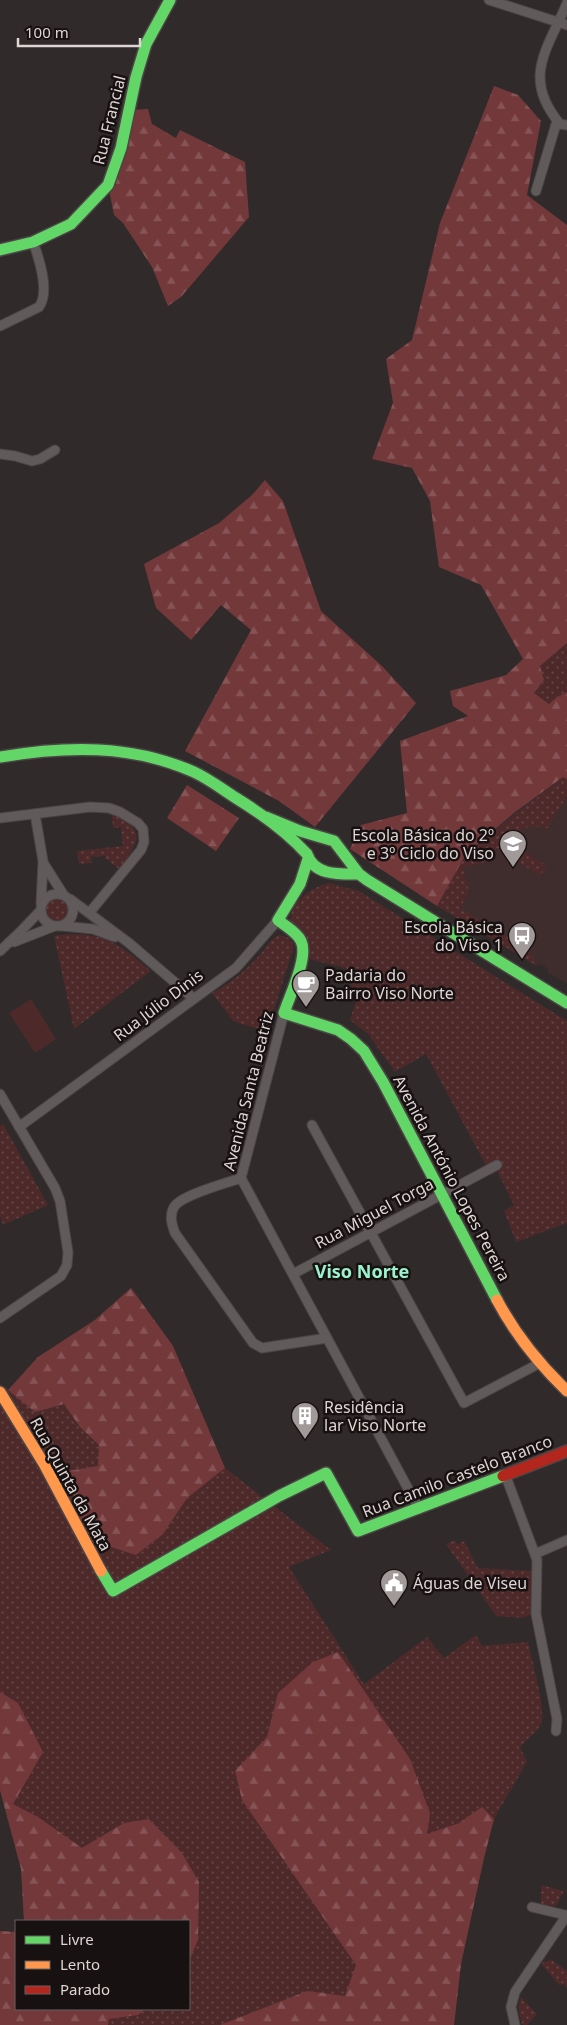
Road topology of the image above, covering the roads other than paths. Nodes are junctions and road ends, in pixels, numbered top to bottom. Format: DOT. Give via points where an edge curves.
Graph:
graph roads {
  1 [pos="170,0"];
  2 [pos="489,0"];
  3 [pos="567,3"];
  4 [pos="558,22"];
  5 [pos="567,25"];
  6 [pos="558,121"];
  7 [pos="567,125"];
  8 [pos="536,191"];
  9 [pos="33,242"];
  10 [pos="0,250"];
  11 [pos="0,326"];
  12 [pos="55,450"];
  13 [pos="0,454"];
  14 [pos="0,751"];
  15 [pos="18,753"];
  16 [pos="0,757"];
  17 [pos="35,814"];
  18 [pos="266,816"];
  19 [pos="0,818"];
  20 [pos="323,838"];
  21 [pos="340,849"];
  22 [pos="307,857"];
  23 [pos="43,861"];
  24 [pos="325,872"];
  25 [pos="359,874"];
  26 [pos="298,891"];
  27 [pos="66,896"];
  28 [pos="41,907"];
  29 [pos="90,912"];
  30 [pos="278,920"];
  31 [pos="58,926"];
  32 [pos="129,943"];
  33 [pos="4,948"];
  34 [pos="193,998"];
  35 [pos="567,1003"];
  36 [pos="284,1013"];
  37 [pos="0,1094"];
  38 [pos="312,1125"];
  39 [pos="19,1127"];
  40 [pos="497,1165"];
  41 [pos="241,1178"];
  42 [pos="442,1194"];
  43 [pos="372,1232"];
  44 [pos="293,1274"];
  45 [pos="0,1318"];
  46 [pos="327,1338"];
  47 [pos="540,1363"];
  48 [pos="567,1391"];
  49 [pos="0,1392"];
  50 [pos="567,1451"];
  51 [pos="505,1474"];
  52 [pos="418,1509"];
  53 [pos="358,1531"];
  54 [pos="567,1540"];
  55 [pos="535,1554"];
  56 [pos="556,1732"];
  57 [pos="532,1907"];
  58 [pos="566,1915"];
  59 [pos="515,2025"];
  1 -- 9 [label="street, Rua Francial" via="146,44 121,148 108,185 71,224"];
  2 -- 4 [label="street"];
  3 -- 4 [label="street"];
  4 -- 5 [label="street"];
  4 -- 6 [label="street" via="542,57 539,75 548,109"];
  6 -- 7 [label="street"];
  6 -- 8 [label="street"];
  9 -- 10 [label="street, Rua Francial"];
  9 -- 11 [label="street" via="41,267 43,301"];
  12 -- 13 [label="street" via="32,461"];
  14 -- 15 [label="street"];
  15 -- 16 [label="street"];
  15 -- 18 [label="street" via="108,748 142,753 195,772"];
  17 -- 19 [label="street"];
  17 -- 23 [label="street"];
  17 -- 29 [label="street" via="90,807 109,808 143,829 141,850"];
  18 -- 20 [label="street"];
  18 -- 22 [label="street" via="289,834"];
  20 -- 21 [label="street" via="334,841"];
  20 -- 22 [label="street" via="310,845"];
  21 -- 24 [label="street" via="338,865"];
  21 -- 25 [label="street"];
  22 -- 24 [label="street" via="313,868"];
  22 -- 26 [label="street, Rua Júlio Dinis" via="306,872"];
  23 -- 27 [label="street"];
  23 -- 28 [label="street"];
  24 -- 25 [label="street"];
  24 -- 26 [label="street, Rua Júlio Dinis"];
  25 -- 35 [label="street"];
  26 -- 30 [label="street, Rua Júlio Dinis"];
  27 -- 28 [label="street" via="52,894"];
  27 -- 29 [label="street"];
  27 -- 31 [label="street" via="74,907 72,916"];
  28 -- 31 [label="street" via="46,922"];
  28 -- 33 [label="street"];
  29 -- 32 [label="street"];
  30 -- 34 [label="street, Rua Júlio Dinis" via="236,968"];
  30 -- 36 [label="street, Avenida Santa Beatriz" via="302,941 304,947"];
  31 -- 32 [label="street" via="105,932"];
  31 -- 33 [label="street"];
  32 -- 34 [label="street"];
  34 -- 39 [label="street, Rua Júlio Dinis"];
  36 -- 41 [label="street, Avenida Santa Beatriz"];
  36 -- 42 [label="street, Avenida António Lopes Pereira" via="338,1030 364,1051"];
  37 -- 39 [label="street"];
  38 -- 43 [label="street"];
  39 -- 45 [label="street" via="55,1188 68,1252 61,1276"];
  40 -- 42 [label="street, Rua Miguel Torga"];
  41 -- 44 [label="street, Avenida Santa Beatriz"];
  41 -- 46 [label="street" via="182,1199 174,1206 171,1220 175,1233 253,1343 262,1348"];
  42 -- 43 [label="street, Rua Miguel Torga"];
  42 -- 47 [label="street, Avenida António Lopes Pereira" via="509,1322"];
  43 -- 44 [label="street, Rua Miguel Torga"];
  43 -- 47 [label="street" via="464,1403"];
  44 -- 46 [label="street, Avenida Santa Beatriz"];
  46 -- 52 [label="street, Avenida Santa Beatriz"];
  47 -- 48 [label="street, Avenida António Lopes Pereira"];
  49 -- 53 [label="street, Rua Quinta da Mata" via="44,1464 113,1591 279,1496 326,1473"];
  50 -- 51 [label="street, Rua Camilo Castelo Branco"];
  51 -- 52 [label="street, Rua Camilo Castelo Branco"];
  51 -- 55 [label="street"];
  52 -- 53 [label="street, Rua Camilo Castelo Branco"];
  54 -- 55 [label="street"];
  55 -- 56 [label="street" via="536,1614 557,1719"];
  57 -- 58 [label="street"];
  58 -- 59 [label="street" via="515,1992 511,2006"];
}
